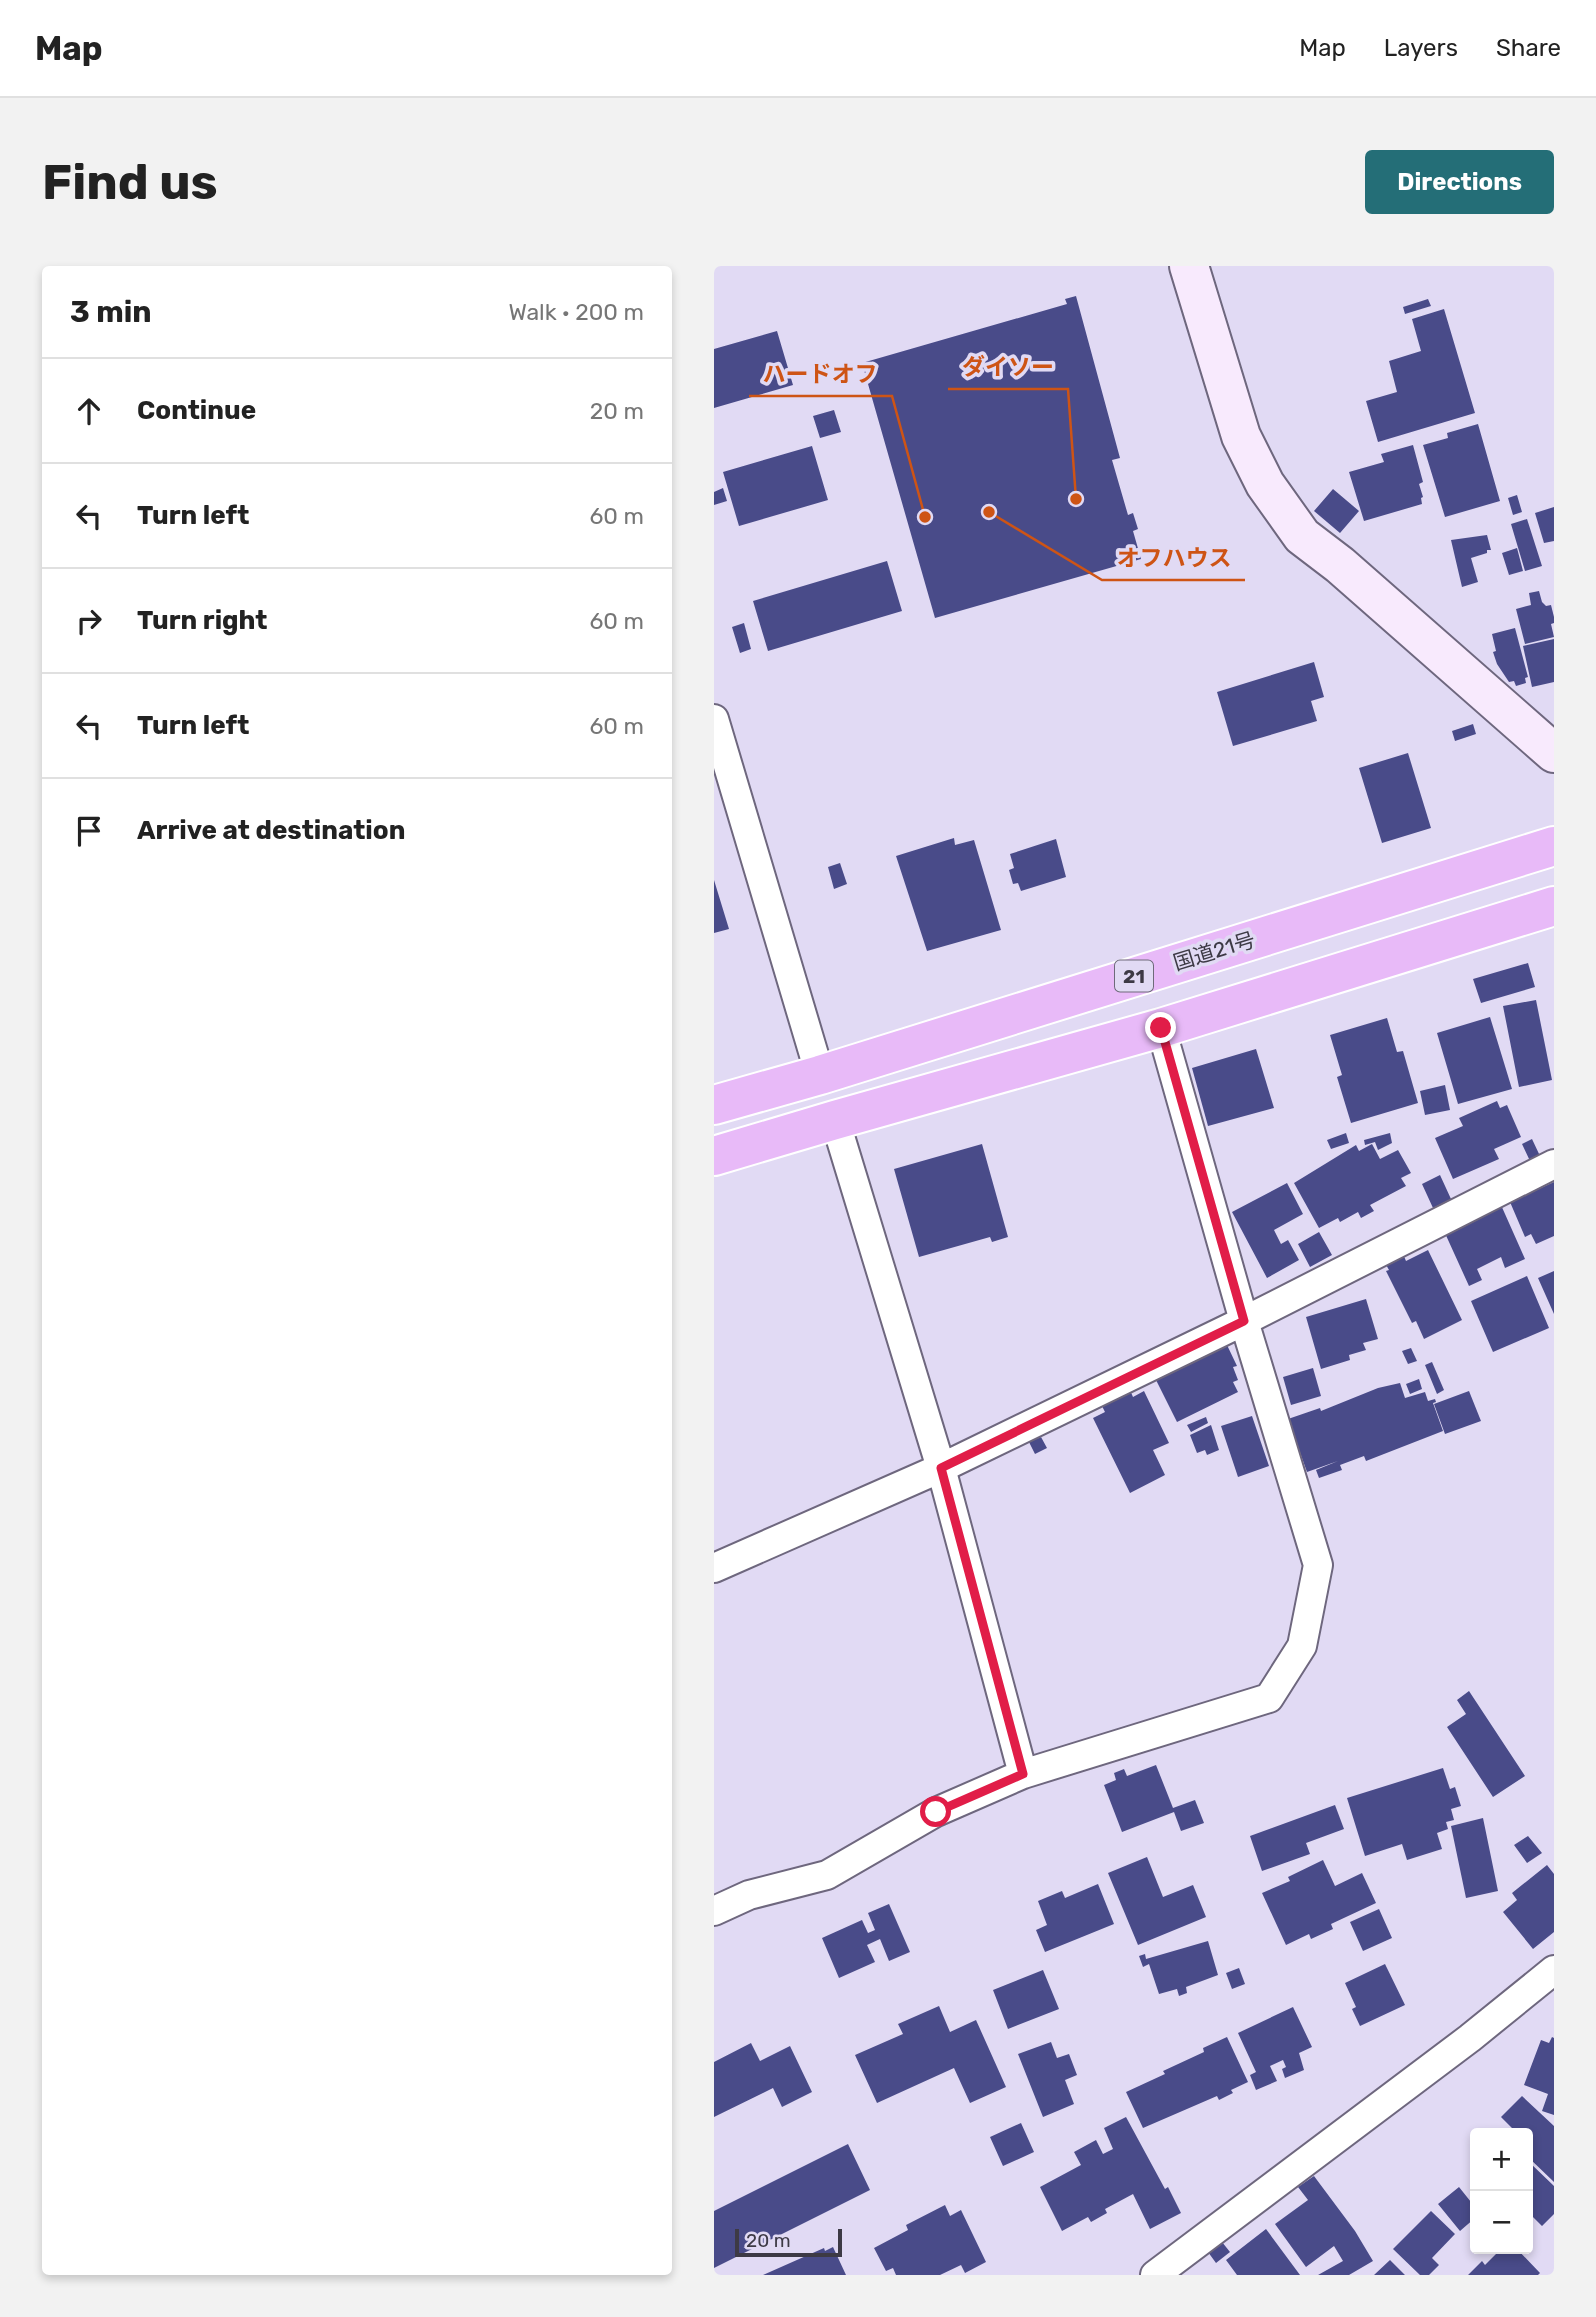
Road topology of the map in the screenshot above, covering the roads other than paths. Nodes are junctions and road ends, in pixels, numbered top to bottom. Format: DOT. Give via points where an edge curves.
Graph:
graph roads {
  1 [pos="1189,266"];
  2 [pos="714,719"];
  3 [pos="1554,753"];
  4 [pos="1554,846"];
  5 [pos="1554,906"];
  6 [pos="1161,1028"];
  7 [pos="820,1075"];
  8 [pos="714,1105"];
  9 [pos="835,1119"];
  10 [pos="714,1156"];
  11 [pos="1554,1164"];
  12 [pos="1244,1321"];
  13 [pos="941,1468"];
  14 [pos="714,1568"];
  15 [pos="1023,1774"];
  16 [pos="714,1911"];
  17 [pos="1554,1970"];
  18 [pos="1155,2275"];
  1 -- 3 [label="street" via="1241,436 1265,484 1302,536"];
  2 -- 7 [label="street"];
  4 -- 7 [label="highway, 国道21号 / 21"];
  5 -- 6 [label="highway"];
  6 -- 9 [label="highway"];
  6 -- 12 [label="street"];
  7 -- 8 [label="highway, 国道21号 / 21"];
  9 -- 10 [label="highway"];
  9 -- 13 [label="street"];
  11 -- 12 [label="street"];
  12 -- 13 [label="street"];
  12 -- 15 [label="street" via="1318,1565 1302,1646 1269,1698"];
  13 -- 14 [label="street"];
  13 -- 15 [label="street"];
  15 -- 16 [label="street" via="936,1812 827,1875 749,1895"];
  17 -- 18 [label="street"];
}
